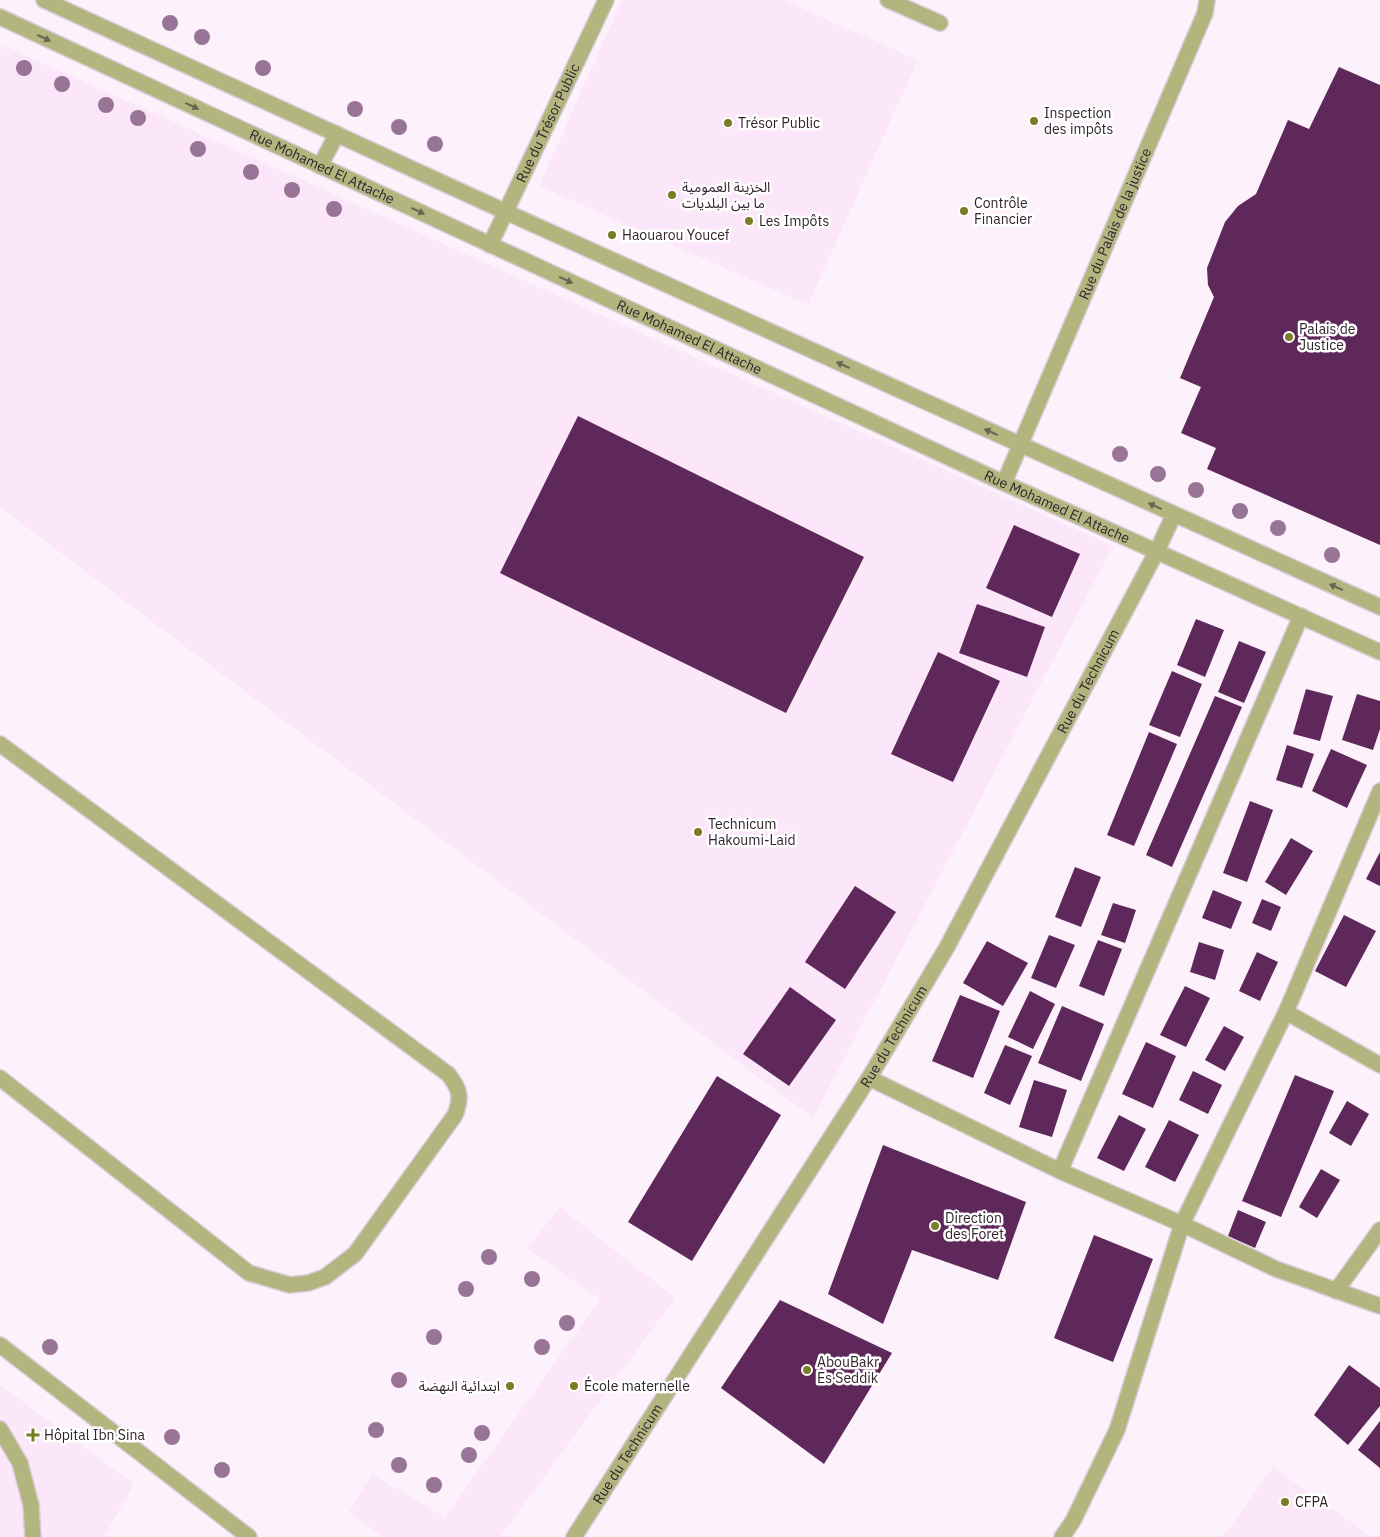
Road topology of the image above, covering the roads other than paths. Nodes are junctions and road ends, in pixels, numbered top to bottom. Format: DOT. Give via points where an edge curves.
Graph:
graph roads {
  1 [pos="44,0"];
  2 [pos="606,0"];
  3 [pos="888,0"];
  4 [pos="1207,0"];
  5 [pos="0,17"];
  6 [pos="940,23"];
  7 [pos="337,134"];
  8 [pos="320,166"];
  9 [pos="506,212"];
  10 [pos="490,245"];
  11 [pos="1021,445"];
  12 [pos="1004,483"];
  13 [pos="1174,514"];
  14 [pos="1157,551"];
  15 [pos="1380,607"];
  16 [pos="1301,616"];
  17 [pos="1380,652"];
  18 [pos="0,744"];
  19 [pos="1380,791"];
  20 [pos="1286,1012"];
  21 [pos="1380,1065"];
  22 [pos="0,1078"];
  23 [pos="869,1078"];
  24 [pos="1060,1171"];
  25 [pos="1182,1224"];
  26 [pos="1380,1230"];
  27 [pos="1336,1291"];
  28 [pos="1380,1306"];
  29 [pos="0,1345"];
  30 [pos="0,1429"];
  31 [pos="33,1537"];
  32 [pos="249,1537"];
  33 [pos="574,1537"];
  34 [pos="1062,1537"];
  1 -- 7 [label="street"];
  2 -- 9 [label="street, Rue du Trésor Public"];
  3 -- 6 [label="street"];
  4 -- 11 [label="street, Rue du Palais de la justice" via="1201,22"];
  5 -- 8 [label="street, Rue Mohamed El Attache, one-way"];
  7 -- 8 [label="street"];
  7 -- 9 [label="street"];
  8 -- 10 [label="street, Rue Mohamed El Attache, one-way"];
  9 -- 10 [label="street, Rue du Trésor Public"];
  11 -- 9 [label="street, one-way"];
  10 -- 12 [label="street, Rue Mohamed El Attache, one-way"];
  11 -- 12 [label="street, Rue du Palais de la justice"];
  13 -- 11 [label="street, one-way"];
  12 -- 14 [label="street, Rue Mohamed El Attache"];
  13 -- 14 [label="street, Rue du Technicum"];
  15 -- 13 [label="street, one-way"];
  14 -- 16 [label="street, Rue Mohamed El Attache"];
  14 -- 23 [label="street, Rue du Technicum" via="947,947"];
  16 -- 17 [label="street, Rue Mohamed El Attache"];
  16 -- 24 [label="street"];
  18 -- 22 [label="street" via="448,1074 456,1084 459,1099 455,1115 354,1254 325,1277 308,1283 290,1284 249,1273"];
  19 -- 20 [label="street"];
  20 -- 21 [label="street"];
  20 -- 25 [label="street"];
  23 -- 24 [label="street"];
  23 -- 33 [label="street, Rue du Technicum"];
  24 -- 25 [label="street"];
  25 -- 27 [label="street" via="1276,1269"];
  25 -- 34 [label="street" via="1117,1430"];
  26 -- 27 [label="street"];
  27 -- 28 [label="street"];
  29 -- 32 [label="street"];
  30 -- 31 [label="street" via="20,1463 31,1505"];
}
